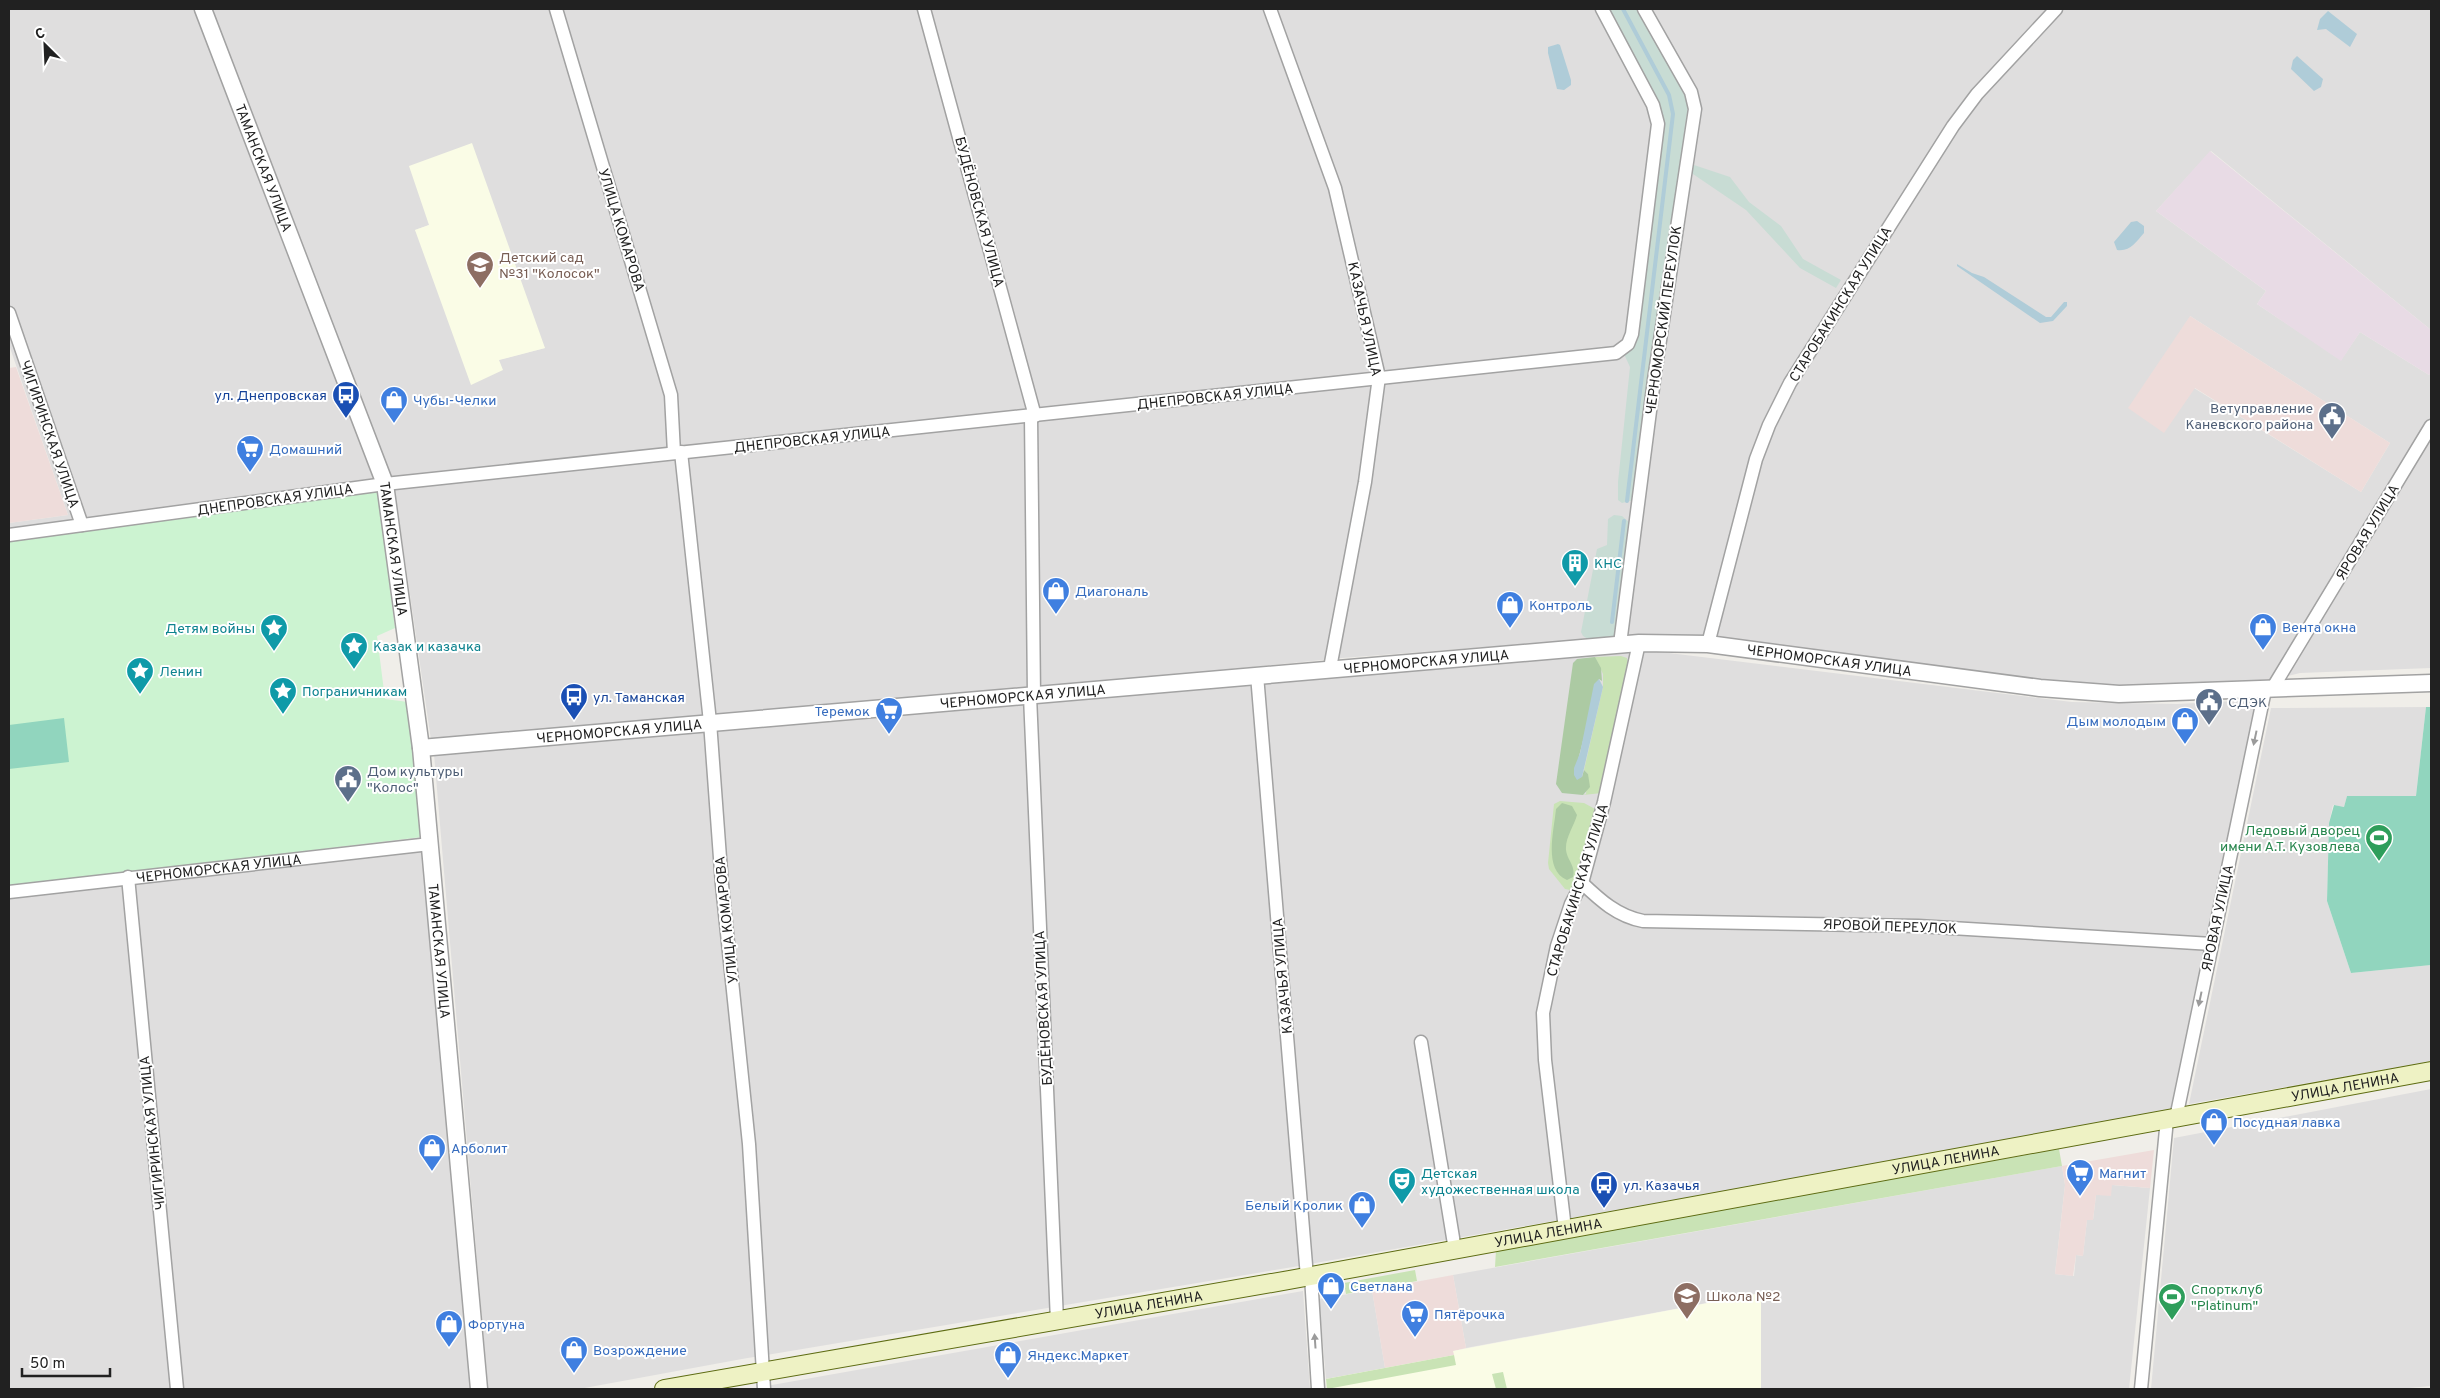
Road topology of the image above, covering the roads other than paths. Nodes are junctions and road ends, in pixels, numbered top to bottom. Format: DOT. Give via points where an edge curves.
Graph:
graph roads {
  1 [pos="203,9"];
  2 [pos="556,9"];
  3 [pos="924,9"];
  4 [pos="1270,9"];
  5 [pos="1602,9"];
  6 [pos="1644,9"];
  7 [pos="2056,9"];
  8 [pos="9,314"];
  9 [pos="1379,377"];
  10 [pos="1033,416"];
  11 [pos="2431,426"];
  12 [pos="678,452"];
  13 [pos="385,484"];
  14 [pos="82,525"];
  15 [pos="9,535"];
  16 [pos="1639,643"];
  17 [pos="1620,644"];
  18 [pos="1708,644"];
  19 [pos="1330,668"];
  20 [pos="1257,675"];
  21 [pos="2431,683"];
  22 [pos="2268,690"];
  23 [pos="1032,696"];
  24 [pos="710,722"];
  25 [pos="421,748"];
  26 [pos="430,844"];
  27 [pos="128,877"];
  28 [pos="1582,882"];
  29 [pos="9,892"];
  30 [pos="2212,944"];
  31 [pos="1421,1042"];
  32 [pos="2431,1071"];
  33 [pos="2172,1118"];
  34 [pos="1566,1229"];
  35 [pos="1455,1250"];
  36 [pos="1309,1276"];
  37 [pos="1057,1321"];
  38 [pos="763,1371"];
  39 [pos="177,1389"];
  40 [pos="479,1389"];
  41 [pos="664,1389"];
  42 [pos="764,1389"];
  43 [pos="1318,1389"];
  44 [pos="2141,1389"];
  1 -- 13 [label="street, ТАМАНСКАЯ УЛИЦА"];
  2 -- 12 [label="street, УЛИЦА КОМАРОВА" via="671,395"];
  3 -- 10 [label="street, БУДЁНОВСКАЯ УЛИЦА"];
  4 -- 9 [label="street, КАЗАЧЬЯ УЛИЦА" via="1335,188"];
  5 -- 9 [label="street, ДНЕПРОВСКАЯ УЛИЦА" via="1653,105 1658,124 1632,334 1628,344 1616,353"];
  6 -- 17 [label="street, ЧЕРНОМОРСКИЙ ПЕРЕУЛОК" via="1691,92 1695,109 1654,380"];
  7 -- 18 [label="street, СТАРОБАКИНСКАЯ УЛИЦА" via="1977,94 1953,126 1790,383 1756,459"];
  8 -- 14 [label="street, ЧИГИРИНСКАЯ УЛИЦА"];
  9 -- 10 [label="street, ДНЕПРОВСКАЯ УЛИЦА"];
  9 -- 19 [label="street, КАЗАЧЬЯ УЛИЦА" via="1365,482"];
  10 -- 12 [label="street, ДНЕПРОВСКАЯ УЛИЦА"];
  10 -- 23 [label="street, БУДЁНОВСКАЯ УЛИЦА"];
  11 -- 22 [label="street, ЯРОВАЯ УЛИЦА"];
  12 -- 13 [label="street, ДНЕПРОВСКАЯ УЛИЦА"];
  12 -- 24 [label="street, УЛИЦА КОМАРОВА"];
  13 -- 14 [label="street, ДНЕПРОВСКАЯ УЛИЦА"];
  13 -- 25 [label="street, ТАМАНСКАЯ УЛИЦА"];
  14 -- 15 [label="street, ДНЕПРОВСКАЯ УЛИЦА"];
  16 -- 17 [label="street, ЧЕРНОМОРСКАЯ УЛИЦА"];
  16 -- 18 [label="street, ЧЕРНОМОРСКАЯ УЛИЦА"];
  16 -- 28 [label="street, СТАРОБАКИНСКАЯ УЛИЦА" via="1604,802"];
  17 -- 19 [label="street, ЧЕРНОМОРСКАЯ УЛИЦА"];
  18 -- 22 [label="street, ЧЕРНОМОРСКАЯ УЛИЦА" via="2060,690 2147,694"];
  19 -- 20 [label="street, ЧЕРНОМОРСКАЯ УЛИЦА"];
  20 -- 23 [label="street, ЧЕРНОМОРСКАЯ УЛИЦА"];
  20 -- 36 [label="street, КАЗАЧЬЯ УЛИЦА"];
  21 -- 22 [label="street, ЧЕРНОМОРСКАЯ УЛИЦА"];
  22 -- 30 [label="street, ЯРОВАЯ УЛИЦА, one-way"];
  23 -- 24 [label="street, ЧЕРНОМОРСКАЯ УЛИЦА"];
  23 -- 37 [label="street, БУДЁНОВСКАЯ УЛИЦА"];
  24 -- 25 [label="street, ЧЕРНОМОРСКАЯ УЛИЦА"];
  24 -- 38 [label="street, УЛИЦА КОМАРОВА" via="722,884 749,1144"];
  25 -- 26 [label="street, ТАМАНСКАЯ УЛИЦА"];
  26 -- 27 [label="street, ЧЕРНОМОРСКАЯ УЛИЦА"];
  26 -- 40 [label="street, ТАМАНСКАЯ УЛИЦА"];
  27 -- 29 [label="street, ЧЕРНОМОРСКАЯ УЛИЦА"];
  27 -- 39 [label="street, ЧИГИРИНСКАЯ УЛИЦА"];
  28 -- 30 [label="street, ЯРОВОЙ ПЕРЕУЛОК" via="1607,906 1643,922 1918,926"];
  28 -- 34 [label="street, СТАРОБАКИНСКАЯ УЛИЦА" via="1557,946 1543,1013 1545,1060"];
  30 -- 33 [label="street, ЯРОВАЯ УЛИЦА, one-way"];
  31 -- 35 [label="street"];
  32 -- 33 [label="main road, УЛИЦА ЛЕНИНА"];
  33 -- 34 [label="main road, УЛИЦА ЛЕНИНА"];
  33 -- 44 [label="street, ЯРОВАЯ УЛИЦА"];
  34 -- 35 [label="main road, УЛИЦА ЛЕНИНА"];
  35 -- 36 [label="main road, УЛИЦА ЛЕНИНА"];
  36 -- 37 [label="main road, УЛИЦА ЛЕНИНА"];
  43 -- 36 [label="street, КАЗАЧЬЯ УЛИЦА, one-way"];
  37 -- 38 [label="main road, УЛИЦА ЛЕНИНА"];
  38 -- 41 [label="main road, УЛИЦА ЛЕНИНА"];
  38 -- 42 [label="street, УЛИЦА КОМАРОВА"];
}
